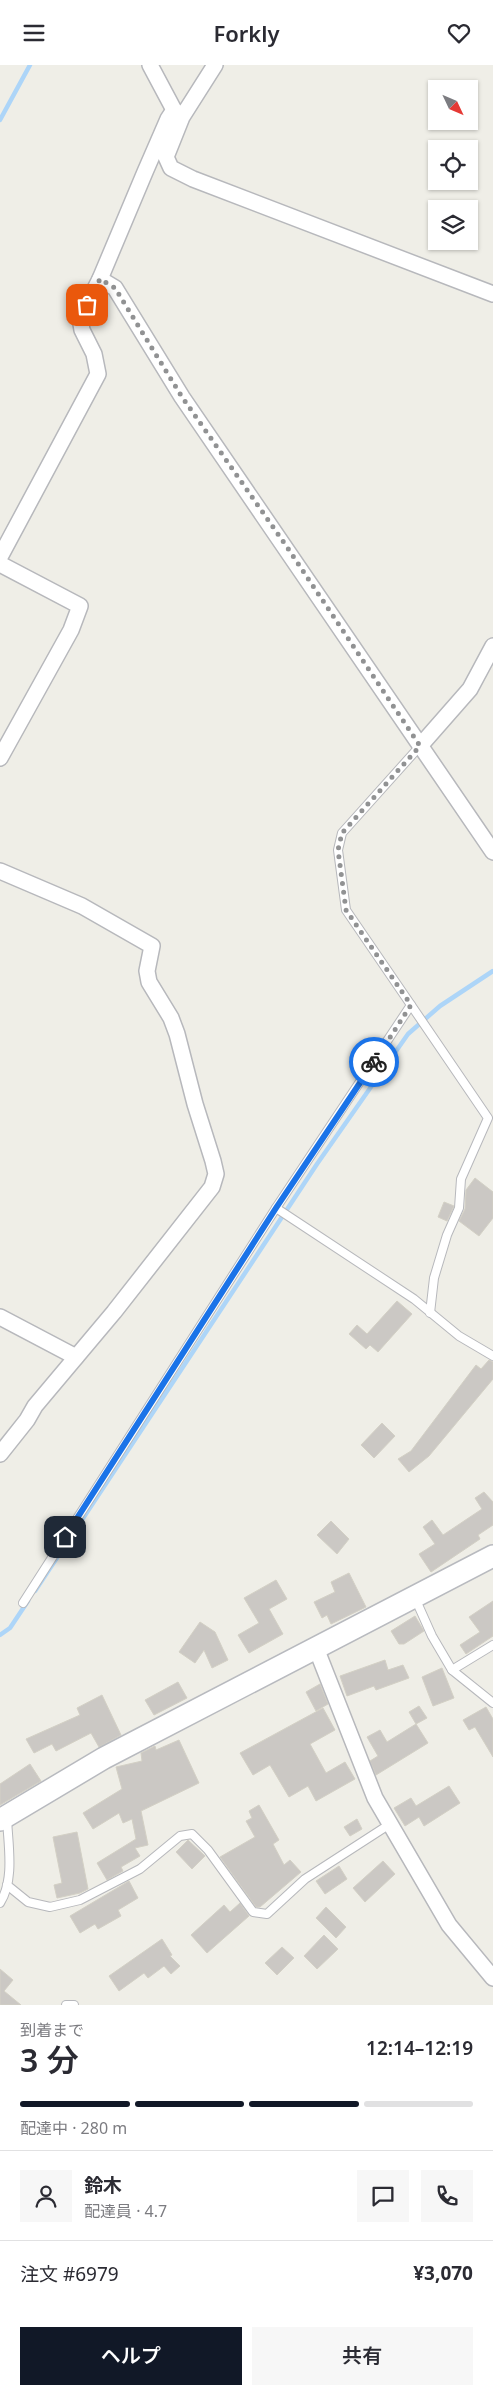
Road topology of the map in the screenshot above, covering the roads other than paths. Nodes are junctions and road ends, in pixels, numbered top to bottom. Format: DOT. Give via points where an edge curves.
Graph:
graph roads {
  1 [pos="150,65"];
  2 [pos="215,65"];
  3 [pos="178,114"];
  4 [pos="100,279"];
  5 [pos="493,294"];
  6 [pos="0,557"];
  7 [pos="0,564"];
  8 [pos="493,646"];
  9 [pos="420,746"];
  10 [pos="0,758"];
  11 [pos="493,852"];
  12 [pos="0,871"];
  13 [pos="411,1005"];
  14 [pos="276,1208"];
  15 [pos="430,1313"];
  16 [pos="0,1317"];
  17 [pos="493,1356"];
  18 [pos="76,1357"];
  19 [pos="0,1454"];
  20 [pos="493,1556"];
  21 [pos="414,1597"];
  22 [pos="23,1603"];
  23 [pos="493,1645"];
  24 [pos="316,1648"];
  25 [pos="452,1670"];
  26 [pos="493,1703"];
  27 [pos="3,1818"];
  28 [pos="390,1824"];
  29 [pos="7,1885"];
  30 [pos="0,1903"];
  31 [pos="493,1978"];
  32 [pos="66,2005"];
  33 [pos="74,2005"];
  1 -- 3 [label="street"];
  2 -- 3 [label="street"];
  3 -- 4 [label="street" via="153,154"];
  3 -- 5 [label="street" via="166,157 172,168 192,179"];
  4 -- 6 [label="street" via="80,323 94,354 98,374"];
  4 -- 9 [label="street" via="115,288 182,397"];
  7 -- 10 [label="street" via="80,606 71,630"];
  8 -- 9 [label="street" via="470,689"];
  9 -- 11 [label="street"];
  9 -- 13 [label="lane" via="342,833 338,850 346,910"];
  12 -- 18 [label="street" via="82,906 152,946 147,971 149,981 174,1026 216,1174 205,1198"];
  13 -- 14 [label="lane"];
  13 -- 15 [label="lane" via="488,1118 461,1179 459,1208 434,1277"];
  14 -- 15 [label="lane" via="414,1299"];
  14 -- 22 [label="lane"];
  15 -- 17 [label="lane" via="459,1336"];
  16 -- 18 [label="street"];
  18 -- 19 [label="street"];
  20 -- 21 [label="street"];
  21 -- 24 [label="street"];
  21 -- 25 [label="lane"];
  23 -- 25 [label="lane"];
  24 -- 27 [label="street" via="104,1757"];
  24 -- 28 [label="street" via="375,1798"];
  25 -- 26 [label="lane"];
  27 -- 29 [label="lane" via="9,1873"];
  28 -- 29 [label="lane" via="305,1879 267,1914 253,1912 208,1850 192,1834 180,1836 140,1869 80,1900 50,1907 28,1902"];
  28 -- 31 [label="street" via="450,1925"];
  29 -- 30 [label="lane"];
  32 -- 33 [label="lane"];
}
